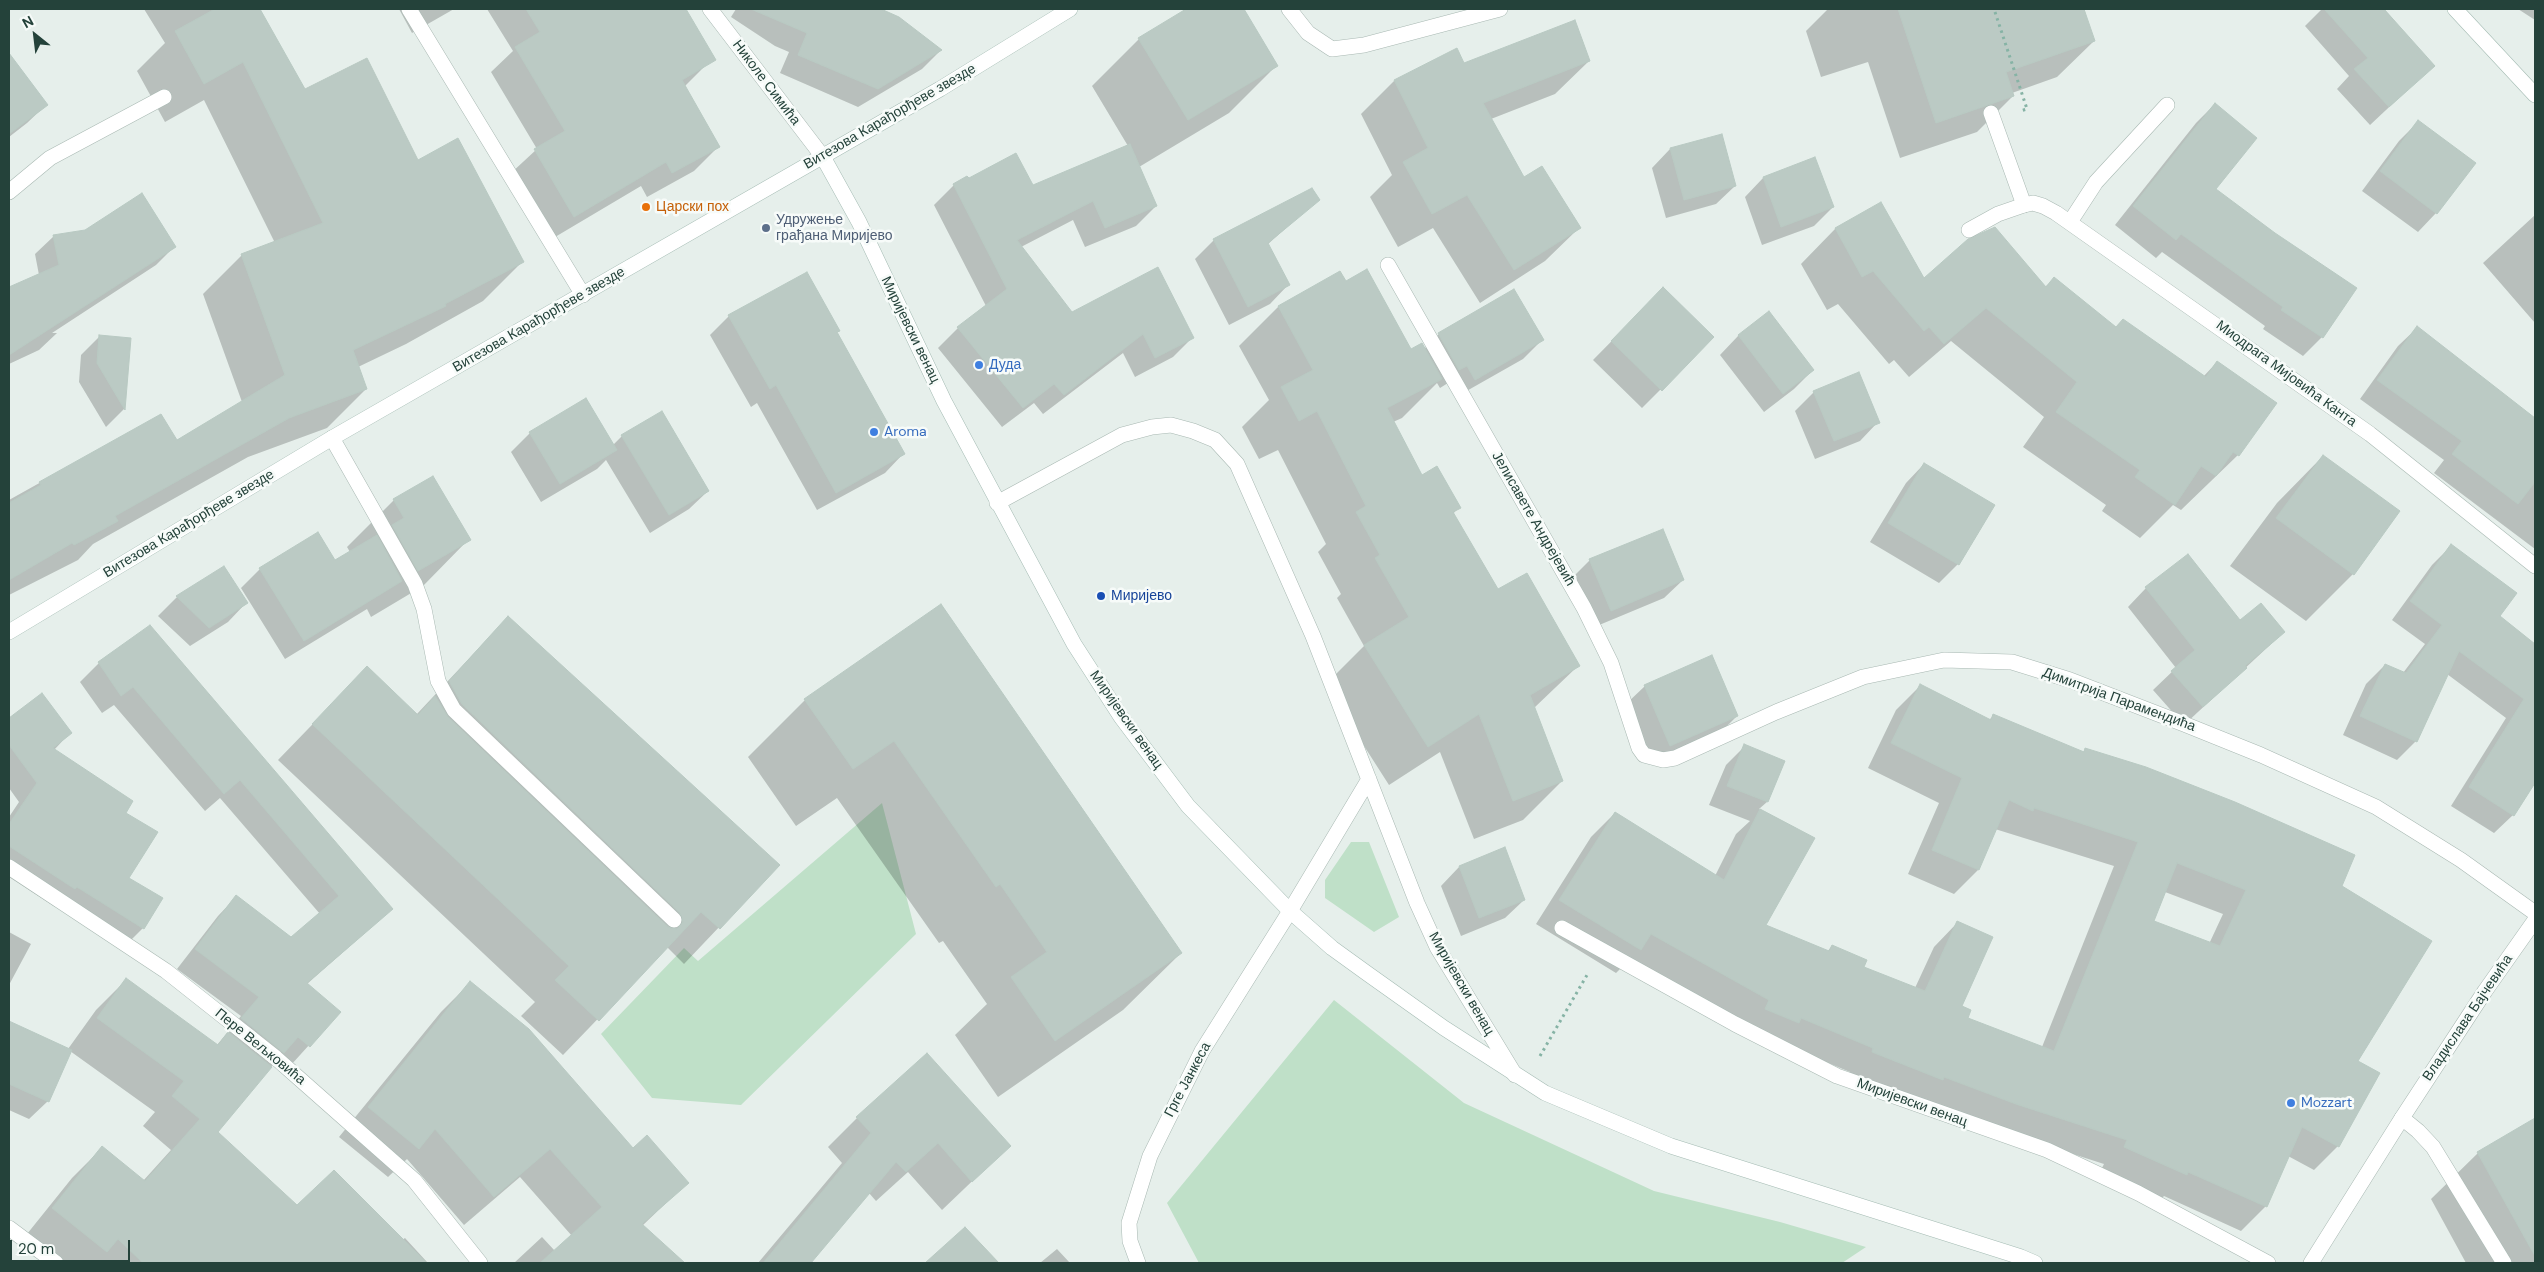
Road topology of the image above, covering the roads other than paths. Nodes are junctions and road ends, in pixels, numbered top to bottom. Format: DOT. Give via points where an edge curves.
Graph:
graph roads {
  1 [pos="409,9"];
  2 [pos="710,9"];
  3 [pos="1070,9"];
  4 [pos="1289,9"];
  5 [pos="1500,9"];
  6 [pos="2455,9"];
  7 [pos="2535,95"];
  8 [pos="164,97"];
  9 [pos="2167,105"];
  10 [pos="1993,117"];
  11 [pos="823,157"];
  12 [pos="9,192"];
  13 [pos="2024,205"];
  14 [pos="2070,222"];
  15 [pos="1969,230"];
  16 [pos="1388,265"];
  17 [pos="583,294"];
  18 [pos="332,438"];
  19 [pos="997,503"];
  20 [pos="2535,566"];
  21 [pos="9,632"];
  22 [pos="1675,758"];
  23 [pos="1369,779"];
  24 [pos="9,867"];
  25 [pos="1290,912"];
  26 [pos="2535,912"];
  27 [pos="674,920"];
  28 [pos="2535,920"];
  29 [pos="1562,928"];
  30 [pos="1520,1079"];
  31 [pos="2402,1118"];
  32 [pos="9,1228"];
  33 [pos="56,1263"];
  34 [pos="480,1263"];
  35 [pos="1138,1263"];
  36 [pos="2035,1263"];
  37 [pos="2268,1263"];
  38 [pos="2311,1263"];
  39 [pos="2504,1263"];
  1 -- 17 [label="street"];
  2 -- 11 [label="street, Николе Симића"];
  3 -- 11 [label="street, Витезова Карађорђеве звезде"];
  4 -- 5 [label="street" via="1308,33 1332,49 1364,45"];
  6 -- 7 [label="street"];
  8 -- 12 [label="street" via="50,158"];
  9 -- 14 [label="street" via="2096,182"];
  10 -- 13 [label="street"];
  11 -- 17 [label="street, Витезова Карађорђеве звезде"];
  11 -- 19 [label="street, Миријевски венац" via="859,222 944,401"];
  13 -- 14 [label="street, Миодрага Мијовића Канта" via="2043,206"];
  13 -- 15 [label="street, Миодрага Мијовића Канта" via="1998,214"];
  14 -- 20 [label="street, Миодрага Мијовића Канта" via="2370,434"];
  16 -- 22 [label="street, Јелисавете Андрејевић" via="1584,608 1611,663 1639,748 1652,758"];
  17 -- 18 [label="street, Витезова Карађорђеве звезде"];
  18 -- 21 [label="street, Витезова Карађорђеве звезде"];
  18 -- 27 [label="street" via="415,584 424,609 438,681 454,710"];
  19 -- 23 [label="street, Миријевски венац" via="1122,435 1170,426 1214,440 1237,464 1313,636"];
  19 -- 25 [label="street, Миријевски венац" via="1074,644 1121,717 1188,806"];
  22 -- 26 [label="street, Димитрија Парамендића" via="1863,677 1944,660 2012,662 2070,680 2184,724 2376,807 2461,860"];
  23 -- 25 [label="street"];
  23 -- 30 [label="street, Миријевски венац" via="1437,948"];
  24 -- 34 [label="street, Пере Вељковића" via="166,971 276,1058 414,1180"];
  25 -- 30 [label="street, Миријевски венац" via="1332,948"];
  25 -- 35 [label="street, Грге Јанкеса" via="1202,1051 1150,1156 1129,1223 1130,1241"];
  28 -- 31 [label="street, Владислава Бајчевића"];
  29 -- 37 [label="street, Миријевски венац" via="1735,1024 1837,1076 2046,1150 2138,1193"];
  30 -- 36 [label="street, Миријевски венац" via="1569,1104 1671,1146"];
  31 -- 38 [label="street, Владислава Бајчевића"];
  31 -- 39 [label="street" via="2433,1147"];
  32 -- 33 [label="street"];
}
